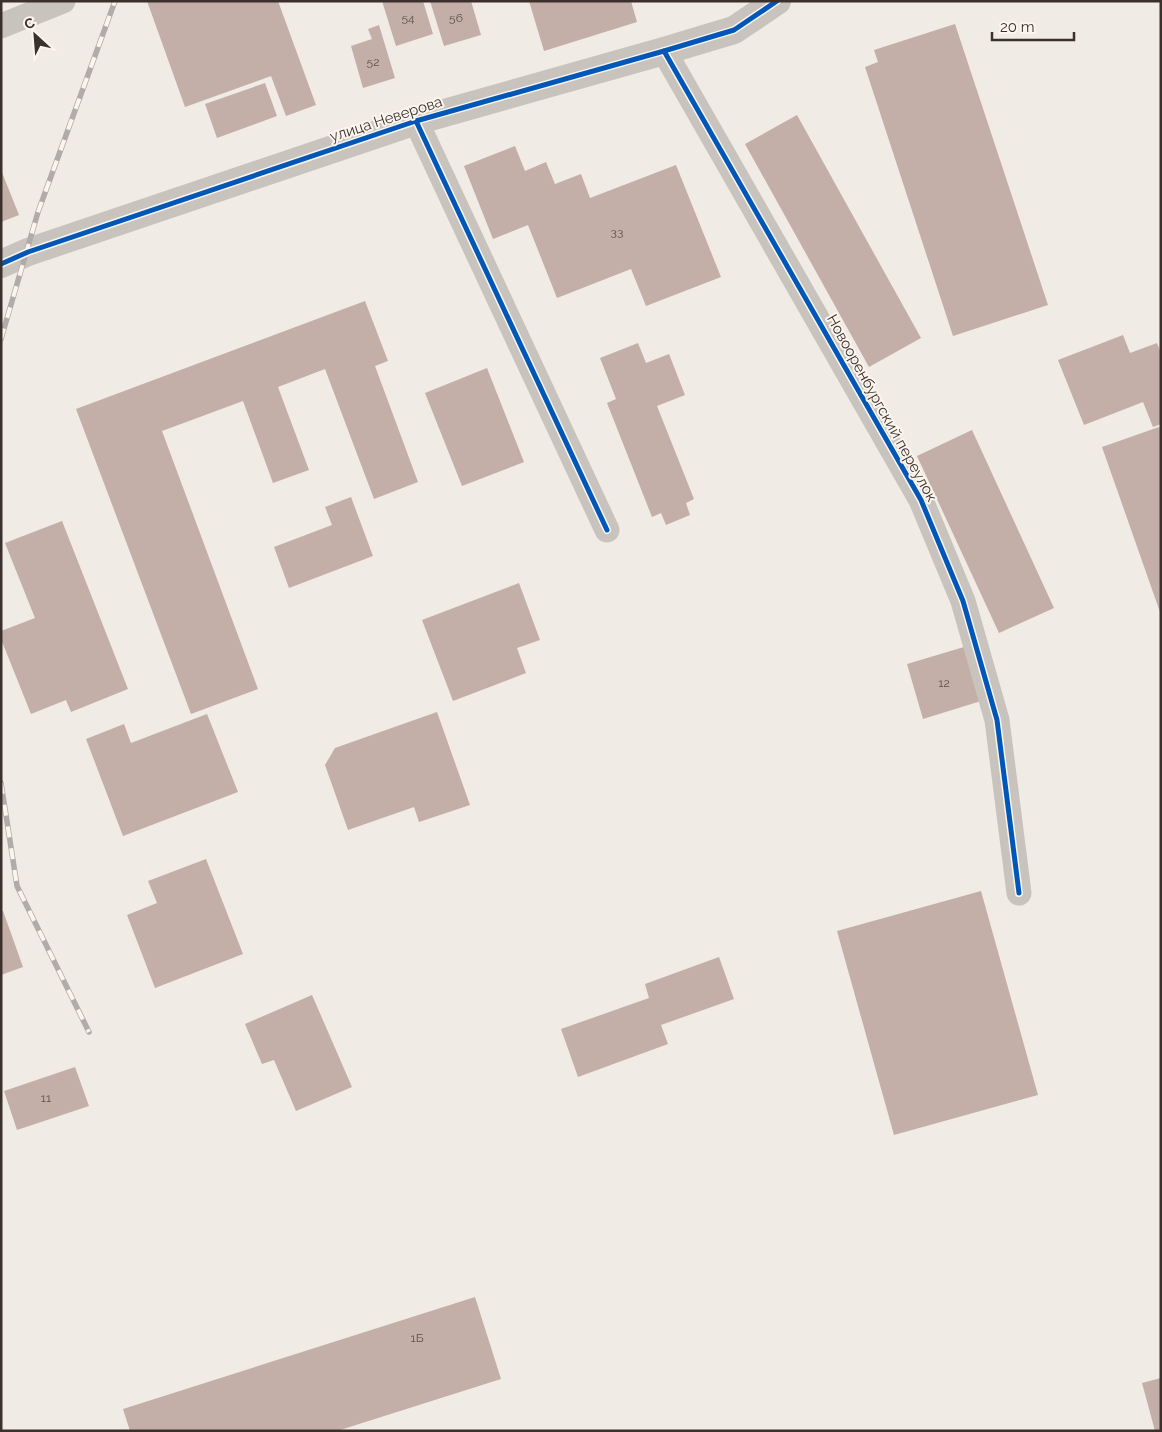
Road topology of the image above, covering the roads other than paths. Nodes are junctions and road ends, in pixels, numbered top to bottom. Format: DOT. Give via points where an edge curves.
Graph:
graph roads {
  1 [pos="63,1"];
  2 [pos="777,1"];
  3 [pos="1,26"];
  4 [pos="664,52"];
  5 [pos="416,121"];
  6 [pos="1,264"];
  7 [pos="607,530"];
  8 [pos="1020,893"];
  1 -- 3 [label="street"];
  2 -- 4 [label="street, улица Неверова" via="734,30"];
  4 -- 5 [label="street, улица Неверова"];
  4 -- 8 [label="street, Новооренбургский переулок" via="921,500 963,602 997,720"];
  5 -- 6 [label="street, улица Неверова" via="28,252"];
  5 -- 7 [label="street"];
}
